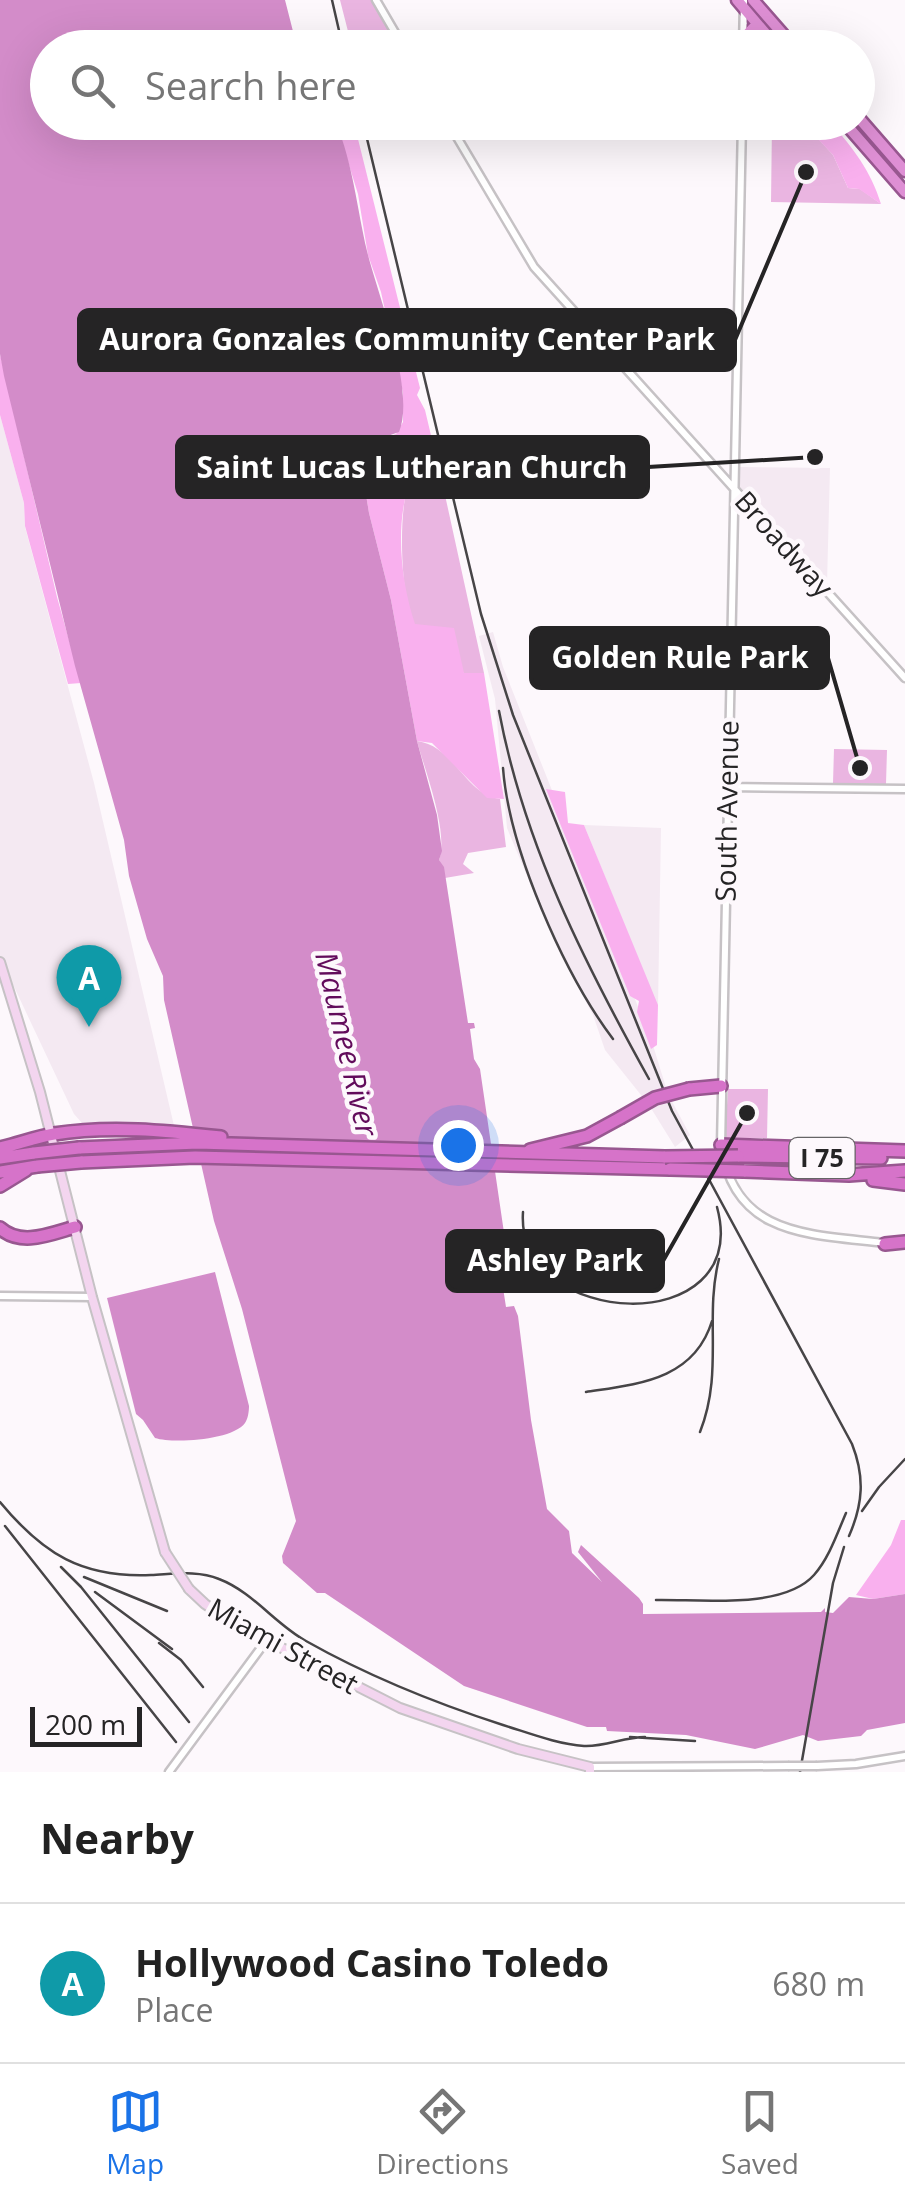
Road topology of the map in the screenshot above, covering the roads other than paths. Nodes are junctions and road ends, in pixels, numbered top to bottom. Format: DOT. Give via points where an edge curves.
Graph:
graph roads {
  1 [pos="376,0"];
  2 [pos="753,0"];
  3 [pos="743,9"];
  4 [pos="394,30"];
  5 [pos="763,30"];
  6 [pos="775,30"];
  7 [pos="780,30"];
  8 [pos="875,137"];
  9 [pos="459,140"];
  10 [pos="742,140"];
  11 [pos="860,140"];
  12 [pos="905,171"];
  13 [pos="905,192"];
  14 [pos="733,488"];
  15 [pos="752,509"];
  16 [pos="732,516"];
  17 [pos="905,678"];
  18 [pos="727,788"];
  19 [pos="905,789"];
  20 [pos="0,962"];
  21 [pos="721,1086"];
  22 [pos="51,1134"];
  23 [pos="721,1145"];
  24 [pos="310,1146"];
  25 [pos="0,1148"];
  26 [pos="905,1154"];
  27 [pos="80,1155"];
  28 [pos="0,1158"];
  29 [pos="513,1160"];
  30 [pos="667,1163"];
  31 [pos="34,1167"];
  32 [pos="0,1172"];
  33 [pos="905,1172"];
  34 [pos="849,1175"];
  35 [pos="905,1184"];
  36 [pos="0,1186"];
  37 [pos="0,1228"];
  38 [pos="76,1230"];
  39 [pos="0,1240"];
  40 [pos="885,1244"];
  41 [pos="905,1244"];
  42 [pos="0,1296"];
  43 [pos="92,1297"];
  44 [pos="266,1640"];
  45 [pos="905,1756"];
  46 [pos="593,1770"];
  47 [pos="169,1772"];
  1 -- 4 [label="street"];
  2 -- 7 [label="highway"];
  3 -- 5 [label="highway"];
  3 -- 6 [label="highway" via="761,14"];
  8 -- 12 [label="highway"];
  9 -- 14 [label="street, Broadway" via="534,267"];
  10 -- 14 [label="street, South Avenue"];
  11 -- 13 [label="highway"];
  14 -- 15 [label="street, Broadway"];
  14 -- 16 [label="street, South Avenue"];
  15 -- 16 [label="street"];
  15 -- 17 [label="street, Broadway"];
  16 -- 18 [label="street, South Avenue"];
  18 -- 19 [label="street"];
  18 -- 21 [label="street, South Avenue"];
  20 -- 22 [label="main road, Miami Street"];
  21 -- 23 [label="street, South Avenue"];
  21 -- 29 [label="highway, bridge" via="655,1098 587,1136"];
  22 -- 24 [label="highway" via="164,1131"];
  22 -- 25 [label="highway"];
  22 -- 38 [label="main road, Miami Street"];
  23 -- 26 [label="highway"];
  23 -- 40 [label="street, South Avenue" via="734,1188 764,1220 793,1231"];
  24 -- 27 [label="highway, I 75 / I 75" via="171,1143"];
  24 -- 29 [label="highway, I 75 / I 75"];
  26 -- 30 [label="highway, I 75 / I 75, bridge"];
  27 -- 28 [label="highway, I 75 / I 75, bridge"];
  27 -- 29 [label="highway, I 75"];
  27 -- 31 [label="highway, I 75, bridge"];
  29 -- 30 [label="highway, I 75 / I 75"];
  30 -- 34 [label="highway, I 75, bridge"];
  31 -- 32 [label="highway, I 75"];
  31 -- 36 [label="highway"];
  33 -- 34 [label="highway, I 75"];
  34 -- 35 [label="highway"];
  37 -- 38 [label="highway" via="24,1239"];
  38 -- 39 [label="highway" via="31,1246"];
  38 -- 43 [label="main road, Miami Street"];
  40 -- 41 [label="highway"];
  42 -- 43 [label="street"];
  43 -- 44 [label="main road, Miami Street, bridge" via="165,1552 189,1589 219,1615"];
  44 -- 46 [label="main road, Miami Street" via="400,1708"];
  44 -- 47 [label="street"];
  45 -- 46 [label="street, Miami Street, bridge" via="817,1766"];
}
